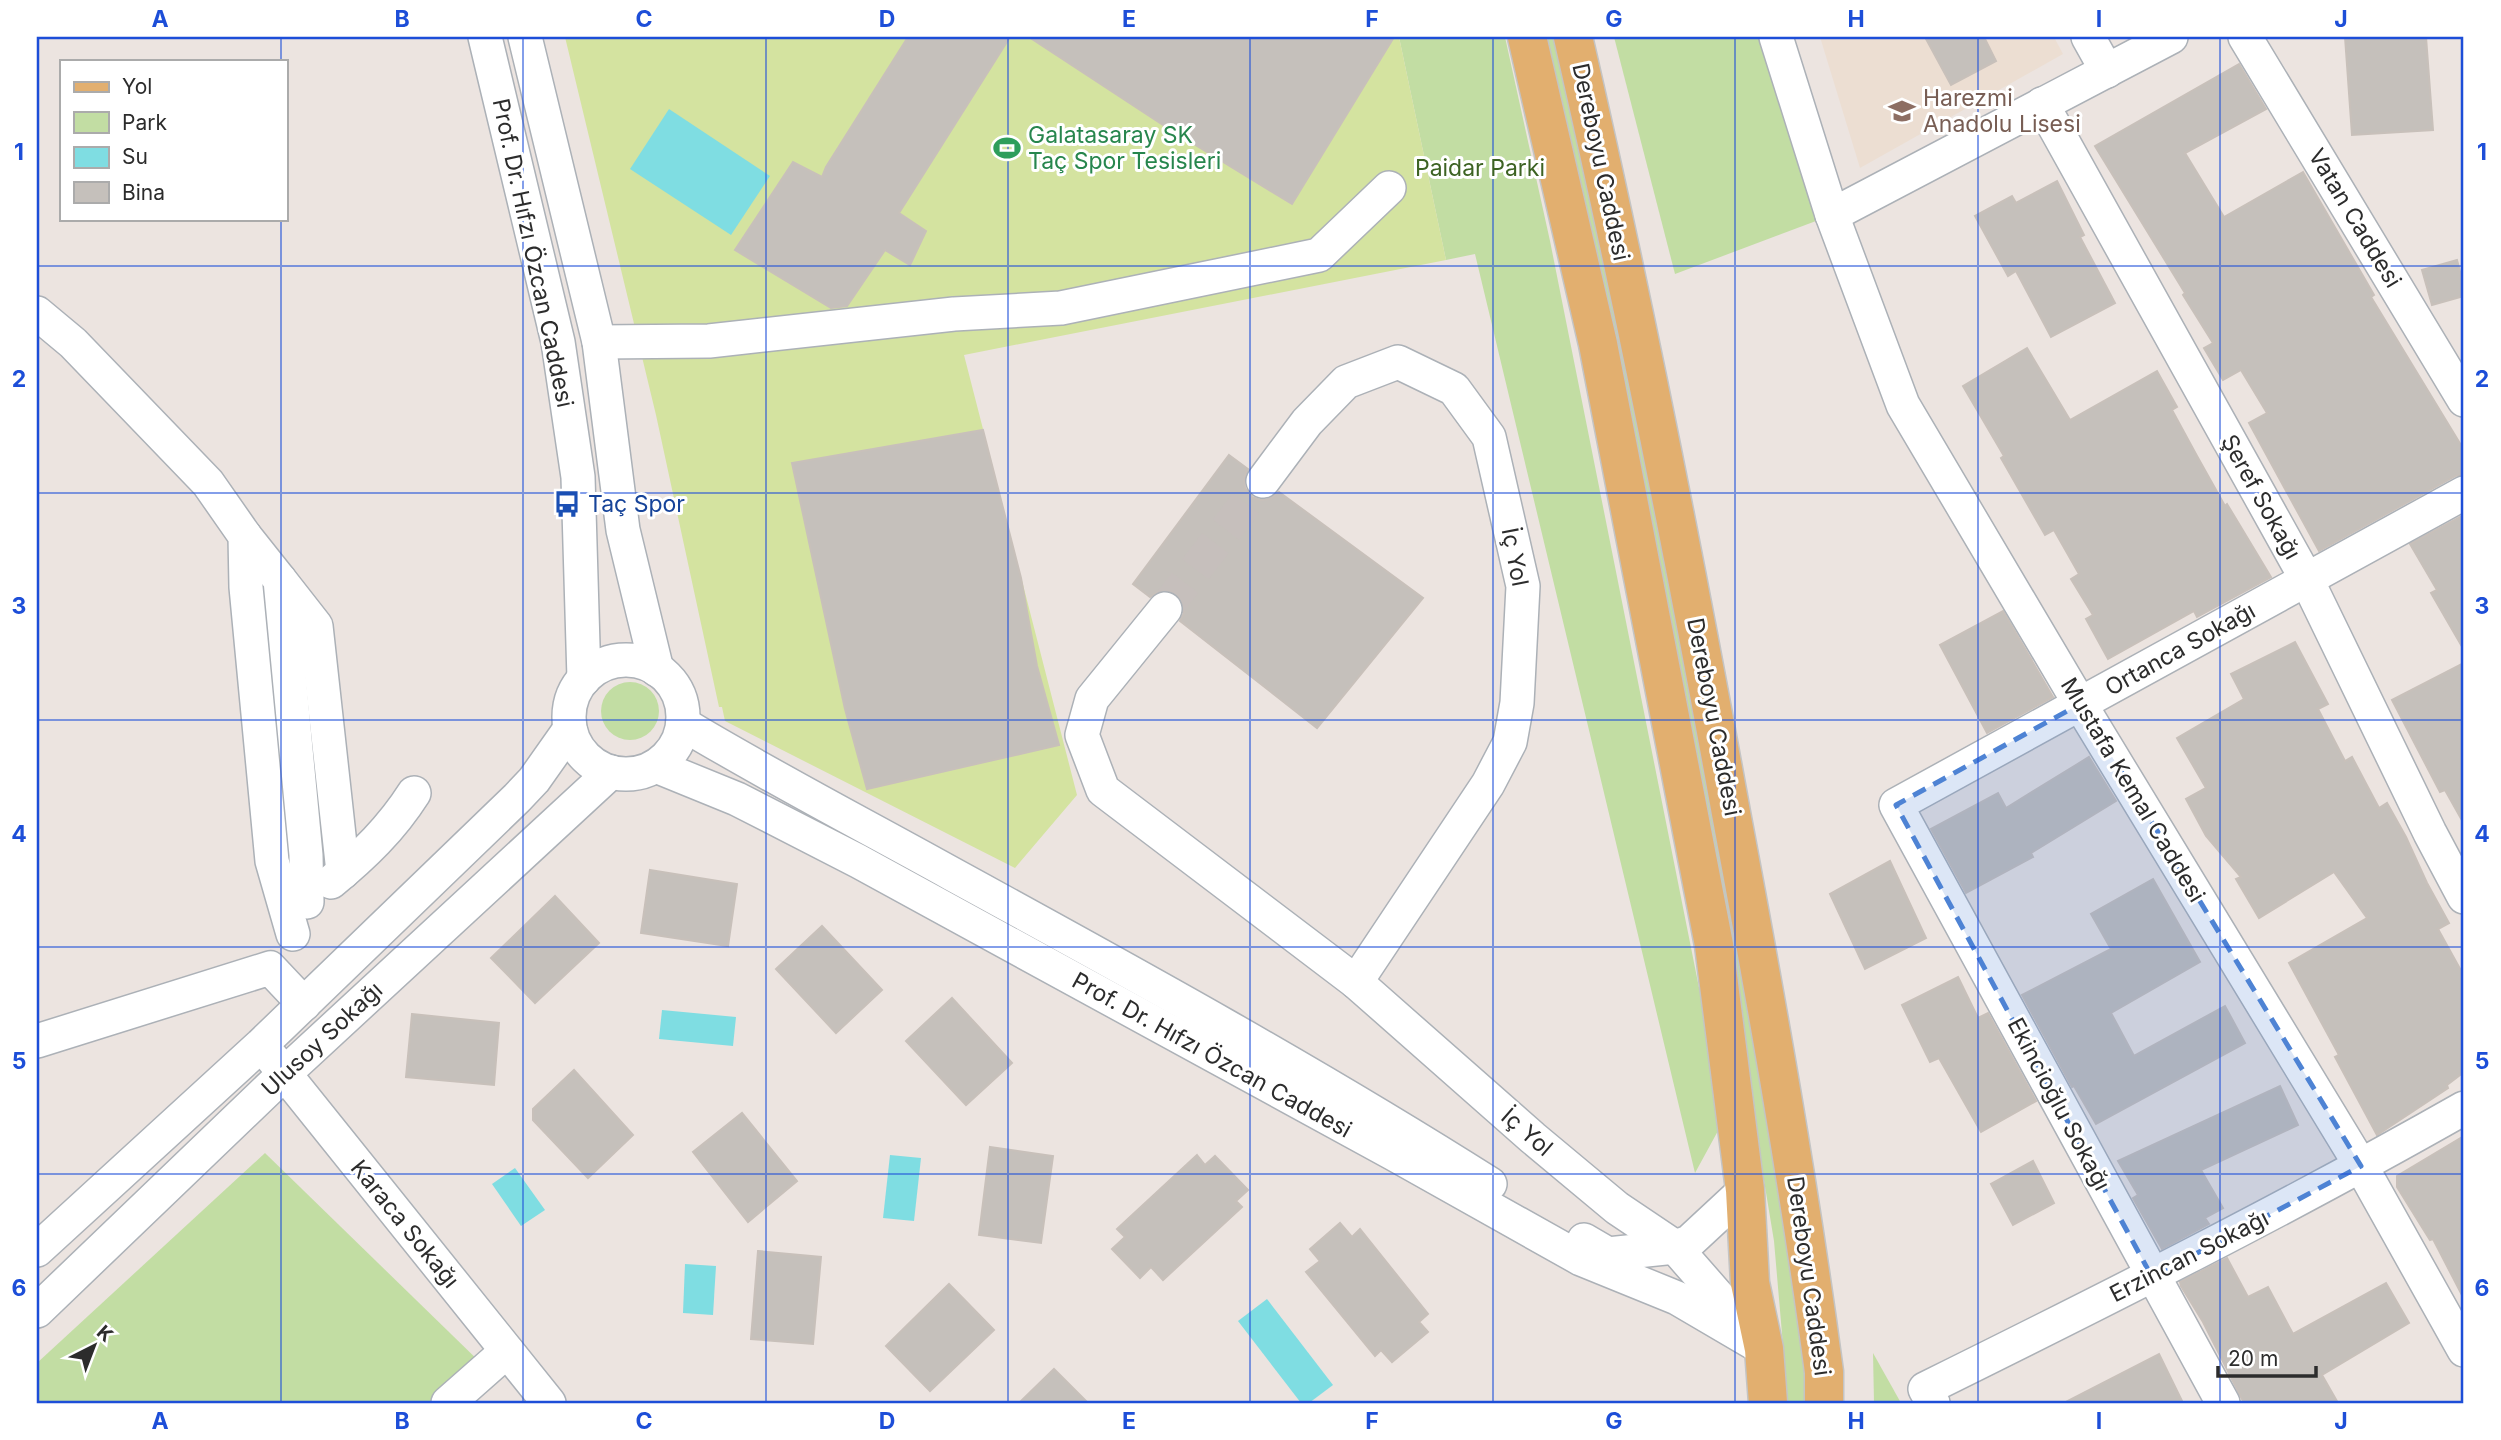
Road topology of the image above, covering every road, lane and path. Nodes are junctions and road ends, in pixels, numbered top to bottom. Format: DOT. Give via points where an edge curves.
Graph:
graph roads {
  1 [pos="485,37"];
  2 [pos="525,37"];
  3 [pos="1527,37"];
  4 [pos="1573,37"];
  5 [pos="1776,37"];
  6 [pos="2088,37"];
  7 [pos="2171,37"];
  8 [pos="2245,37"];
  9 [pos="2106,71"];
  10 [pos="2042,104"];
  11 [pos="1389,188"];
  12 [pos="1832,215"];
  13 [pos="37,313"];
  14 [pos="599,342"];
  15 [pos="2464,400"];
  16 [pos="1263,481"];
  17 [pos="2464,493"];
  18 [pos="246,536"];
  19 [pos="280,580"];
  20 [pos="2307,580"];
  21 [pos="1165,608"];
  22 [pos="657,670"];
  23 [pos="584,679"];
  24 [pos="2080,704"];
  25 [pos="683,724"];
  26 [pos="570,729"];
  27 [pos="656,766"];
  28 [pos="611,772"];
  29 [pos="414,793"];
  30 [pos="1896,805"];
  31 [pos="343,872"];
  32 [pos="2464,897"];
  33 [pos="307,902"];
  34 [pos="293,934"];
  35 [pos="270,968"];
  36 [pos="1356,982"];
  37 [pos="303,1004"];
  38 [pos="37,1041"];
  39 [pos="261,1045"];
  40 [pos="284,1074"];
  41 [pos="2464,1108"];
  42 [pos="2361,1166"];
  43 [pos="1745,1190"];
  44 [pos="1675,1247"];
  45 [pos="37,1250"];
  46 [pos="2152,1277"];
  47 [pos="37,1311"];
  48 [pos="1764,1349"];
  49 [pos="2464,1350"];
  50 [pos="507,1351"];
  51 [pos="449,1403"];
  52 [pos="550,1403"];
  53 [pos="1768,1403"];
  54 [pos="1824,1403"];
  55 [pos="1933,1403"];
  56 [pos="2223,1403"];
  1 -- 23 [label="street, Prof. Dr. Hıfzı Özcan Caddesi" via="558,342 579,477"];
  2 -- 14 [label="street, Prof. Dr. Hıfzı Özcan Caddesi"];
  3 -- 43 [label="main road, Dereboyu Caddesi" via="1598,344 1714,945"];
  4 -- 54 [label="main road, Dereboyu Caddesi" via="1683,556 1744,883 1808,1250"];
  5 -- 12 [label="street, Mustafa Kemal Caddesi"];
  6 -- 9 [label="street"];
  7 -- 9 [label="street"];
  8 -- 15 [label="street, Vatan Caddesi"];
  9 -- 10 [label="street"];
  10 -- 12 [label="street"];
  10 -- 20 [label="street, Şeref Sokağı"];
  11 -- 14 [label="street" via="1319,256 1061,308 954,314 709,341"];
  12 -- 24 [label="street, Mustafa Kemal Caddesi" via="1903,405"];
  13 -- 18 [label="street" via="73,343 208,484"];
  14 -- 22 [label="street, Prof. Dr. Hıfzı Özcan Caddesi" via="623,530"];
  16 -- 36 [label="street, İç Yol" via="1307,422 1346,382 1398,362 1454,389 1489,437 1523,586 1517,703 1510,742 1488,784"];
  17 -- 20 [label="street, Ortanca Sokağı"];
  18 -- 19 [label="street"];
  18 -- 34 [label="street" via="246,587 272,861"];
  19 -- 31 [label="street" via="316,626"];
  19 -- 33 [label="street"];
  20 -- 24 [label="street, Ortanca Sokağı"];
  20 -- 32 [label="street, Şeref Sokağı"];
  21 -- 36 [label="street, İç Yol" via="1092,699 1082,734 1103,790"];
  22 -- 23 [label="street" via="631,660 612,662"];
  22 -- 25 [label="street, Prof. Dr. Hıfzı Özcan Caddesi" via="676,689"];
  23 -- 26 [label="street, Prof. Dr. Hıfzı Özcan Caddesi" via="569,706"];
  24 -- 30 [label="street, Ortanca Sokağı"];
  24 -- 42 [label="street, Mustafa Kemal Caddesi"];
  25 -- 27 [label="street" via="679,741"];
  25 -- 44 [label="street, Prof. Dr. Hıfzı Özcan Caddesi" via="1248,1040 1608,1254"];
  26 -- 28 [label="street" via="588,760"];
  26 -- 37 [label="street, Ulusoy Sokağı" via="517,798"];
  27 -- 28 [label="street" via="641,772"];
  27 -- 48 [label="street, Prof. Dr. Hıfzı Özcan Caddesi" via="737,799 858,861 1581,1259 1677,1298"];
  28 -- 40 [label="street, Ulusoy Sokağı"];
  29 -- 31 [label="street" via="385,834"];
  30 -- 46 [label="street, Ekincioğlu Sokağı"];
  31 -- 33 [label="street"];
  33 -- 34 [label="street"];
  34 -- 35 [label="street"];
  35 -- 37 [label="street"];
  35 -- 38 [label="street"];
  36 -- 44 [label="street, İç Yol" via="1543,1147 1617,1208"];
  37 -- 39 [label="street, Ulusoy Sokağı"];
  39 -- 40 [label="street, Karaca Sokağı"];
  39 -- 45 [label="street, Ulusoy Sokağı"];
  40 -- 47 [label="street, Ulusoy Sokağı"];
  40 -- 50 [label="street, Karaca Sokağı"];
  41 -- 42 [label="street, Erzincan Sokağı"];
  42 -- 46 [label="street, Erzincan Sokağı"];
  42 -- 49 [label="street, Mustafa Kemal Caddesi"];
  43 -- 44 [label="street" via="1689,1242"];
  43 -- 48 [label="main road, Dereboyu Caddesi" via="1750,1283"];
  44 -- 48 [label="street, İç Yol"];
  46 -- 55 [label="street, Erzincan Sokağı" via="1924,1389"];
  46 -- 56 [label="street, Ekincioğlu Sokağı"];
  48 -- 53 [label="main road, Dereboyu Caddesi"];
  50 -- 51 [label="street"];
  50 -- 52 [label="street, Karaca Sokağı"];
}
